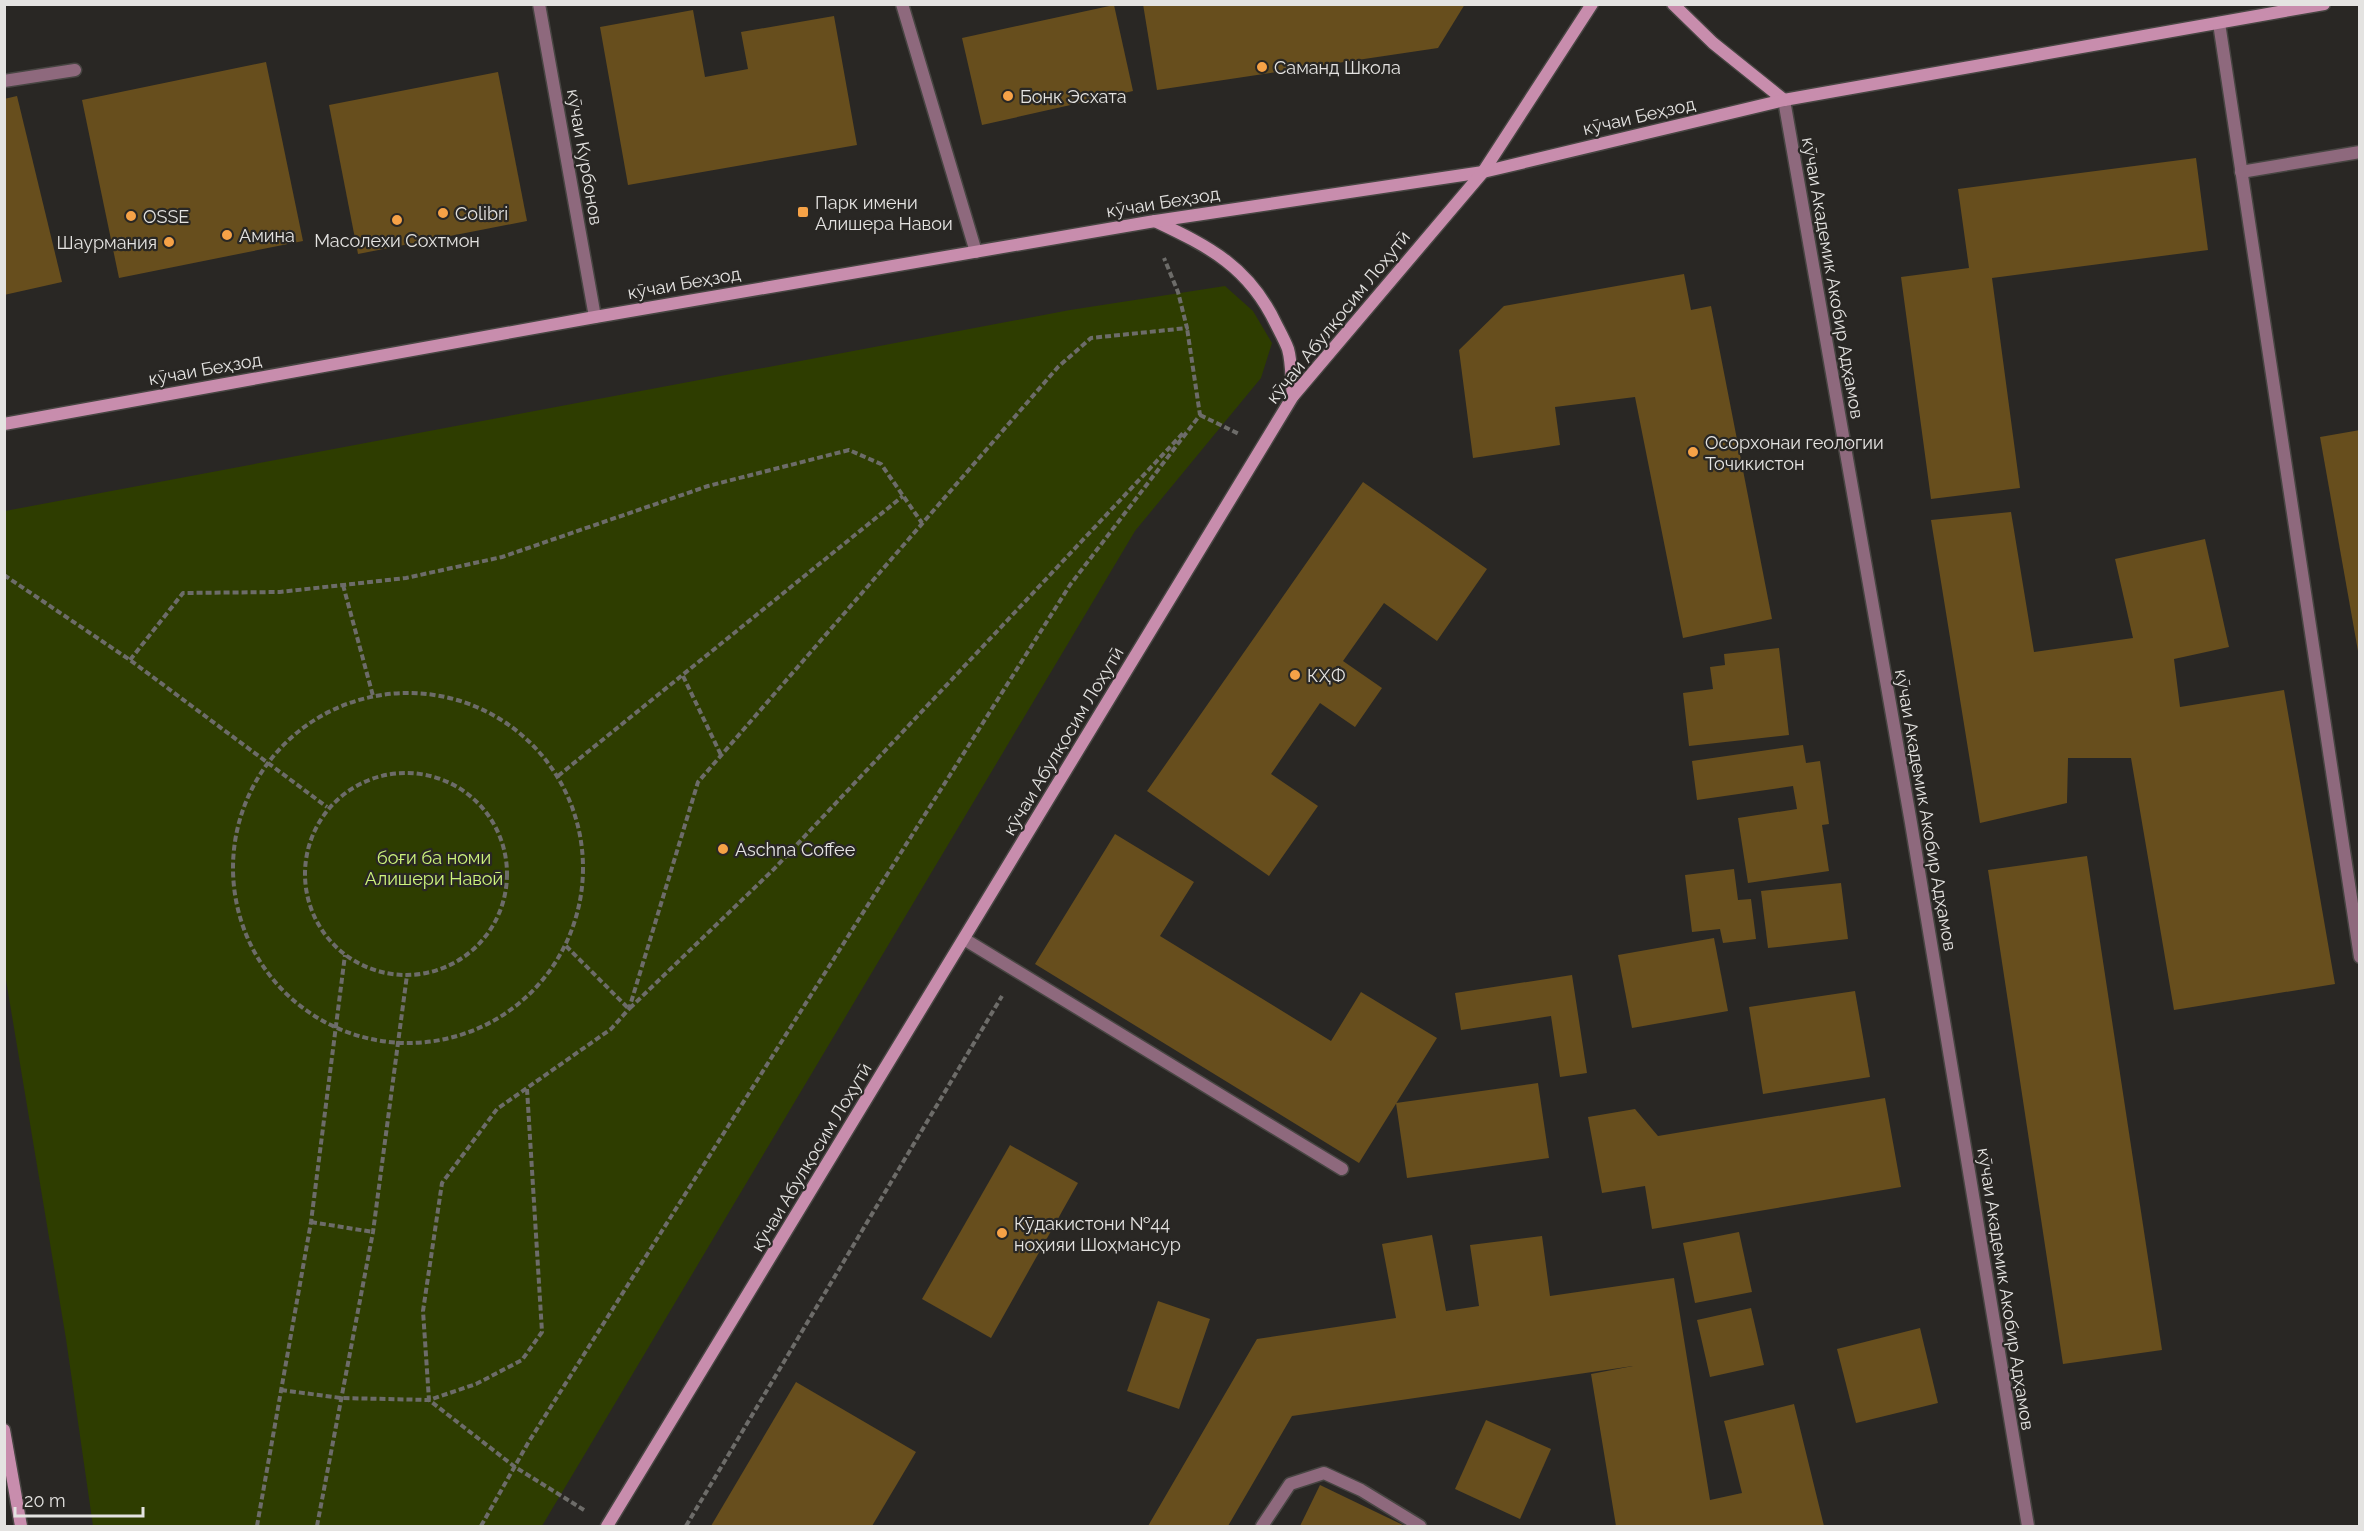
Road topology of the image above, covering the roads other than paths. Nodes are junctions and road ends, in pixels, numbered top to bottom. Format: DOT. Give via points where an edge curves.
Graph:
graph roads {
  1 [pos="539,4"];
  2 [pos="902,4"];
  3 [pos="1592,4"];
  4 [pos="1673,4"];
  5 [pos="2324,4"];
  6 [pos="2219,23"];
  7 [pos="75,70"];
  8 [pos="4,81"];
  9 [pos="1784,100"];
  10 [pos="2360,152"];
  11 [pos="1483,172"];
  12 [pos="2241,172"];
  13 [pos="1151,221"];
  14 [pos="976,252"];
  15 [pos="595,317"];
  16 [pos="1293,396"];
  17 [pos="4,424"];
  18 [pos="964,939"];
  19 [pos="2360,957"];
  20 [pos="1342,1169"];
  21 [pos="4,1430"];
  22 [pos="7,1460"];
  23 [pos="607,1526"];
  24 [pos="21,1527"];
  25 [pos="1262,1527"];
  26 [pos="1420,1527"];
  27 [pos="2028,1527"];
  1 -- 15 [label="street, кӯчаи Курбонов"];
  2 -- 14 [label="street"];
  3 -- 11 [label="street, кӯчаи Абулқосим Лоҳутӣ"];
  4 -- 9 [label="street" via="1713,44"];
  5 -- 6 [label="street, кӯчаи Беҳзод"];
  6 -- 9 [label="street, кӯчаи Беҳзод"];
  6 -- 12 [label="street"];
  7 -- 8 [label="street"];
  9 -- 11 [label="street, кӯчаи Беҳзод"];
  9 -- 27 [label="street, кӯчаи Академик Акобир Адҳамов" via="1911,824"];
  10 -- 12 [label="street"];
  11 -- 13 [label="street, кӯчаи Беҳзод"];
  11 -- 16 [label="street, кӯчаи Абулқосим Лоҳутӣ"];
  12 -- 19 [label="street"];
  13 -- 14 [label="street, кӯчаи Беҳзод"];
  13 -- 16 [label="street" via="1190,237 1250,280 1288,350"];
  14 -- 15 [label="street, кӯчаи Беҳзод"];
  15 -- 17 [label="street, кӯчаи Беҳзод"];
  16 -- 18 [label="street, кӯчаи Абулқосим Лоҳутӣ"];
  18 -- 20 [label="street"];
  18 -- 23 [label="street, кӯчаи Абулқосим Лоҳутӣ"];
  21 -- 22 [label="street"];
  22 -- 24 [label="street"];
  25 -- 26 [label="street" via="1290,1485 1324,1473 1361,1490"];
}
